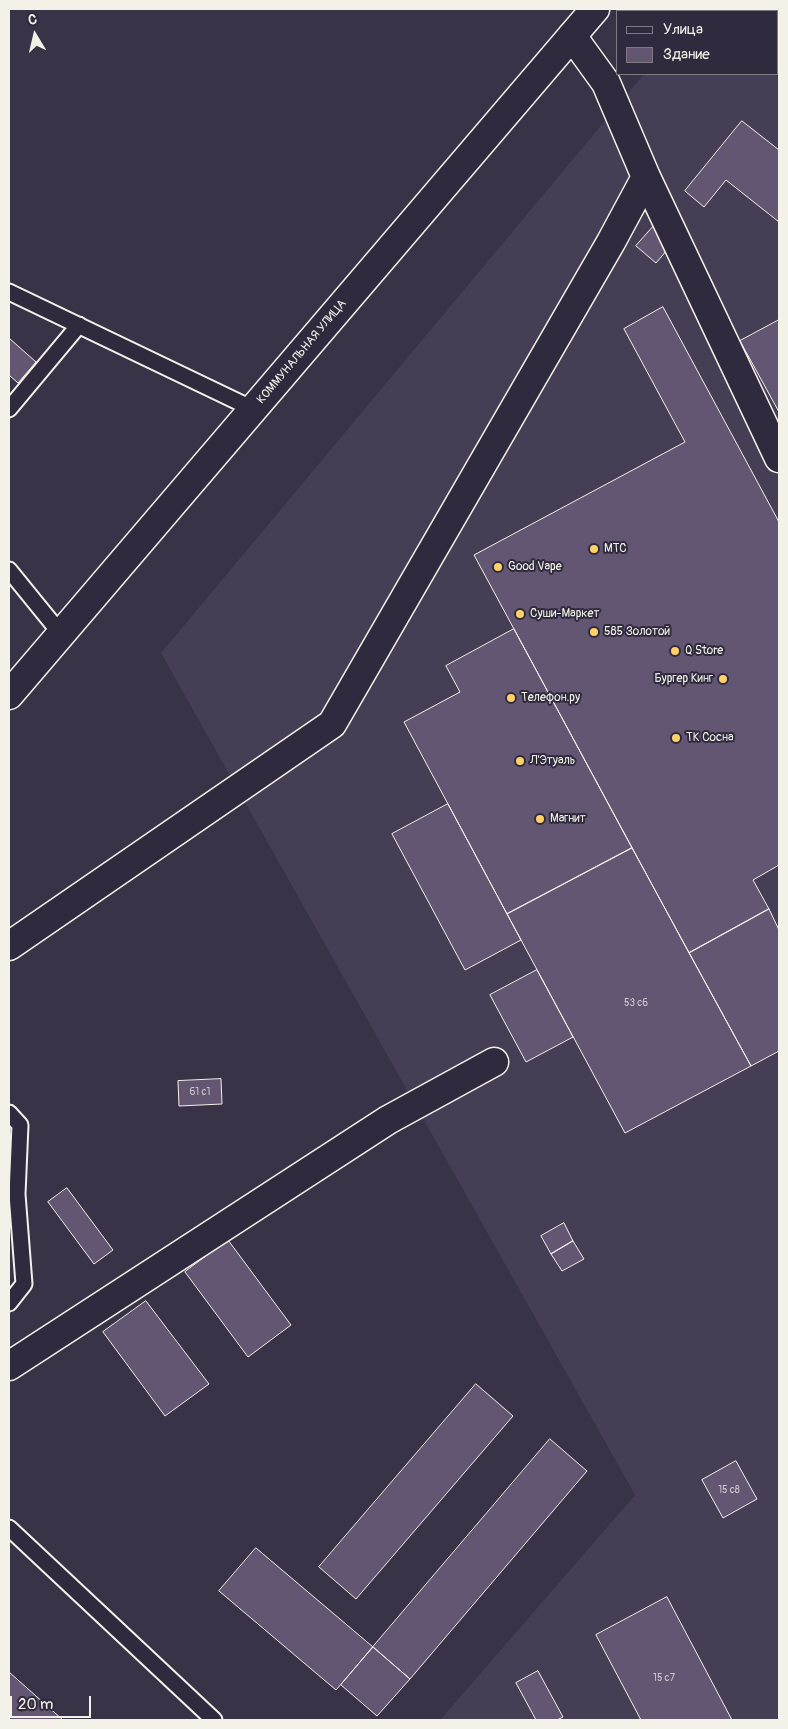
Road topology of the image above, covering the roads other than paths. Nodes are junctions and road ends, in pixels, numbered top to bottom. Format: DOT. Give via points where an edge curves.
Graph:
graph roads {
  1 [pos="595,9"];
  2 [pos="572,36"];
  3 [pos="646,177"];
  4 [pos="9,292"];
  5 [pos="79,326"];
  6 [pos="9,409"];
  7 [pos="253,409"];
  8 [pos="779,458"];
  9 [pos="9,570"];
  10 [pos="61,634"];
  11 [pos="9,695"];
  12 [pos="9,946"];
  13 [pos="494,1062"];
  14 [pos="9,1113"];
  15 [pos="9,1303"];
  16 [pos="9,1366"];
  17 [pos="9,1528"];
  18 [pos="214,1720"];
  1 -- 2 [label="street, КОММУНАЛЬНАЯ УЛИЦА"];
  2 -- 3 [label="street" via="606,83"];
  2 -- 7 [label="street, КОММУНАЛЬНАЯ УЛИЦА"];
  3 -- 8 [label="street"];
  3 -- 12 [label="street" via="332,724"];
  4 -- 5 [label="lane"];
  5 -- 6 [label="lane"];
  5 -- 7 [label="lane"];
  7 -- 10 [label="street, КОММУНАЛЬНАЯ УЛИЦА"];
  9 -- 10 [label="lane"];
  10 -- 11 [label="street, КОММУНАЛЬНАЯ УЛИЦА"];
  13 -- 16 [label="street" via="388,1120"];
  14 -- 15 [label="lane" via="20,1125 17,1194 24,1284"];
  17 -- 18 [label="lane"];
}
